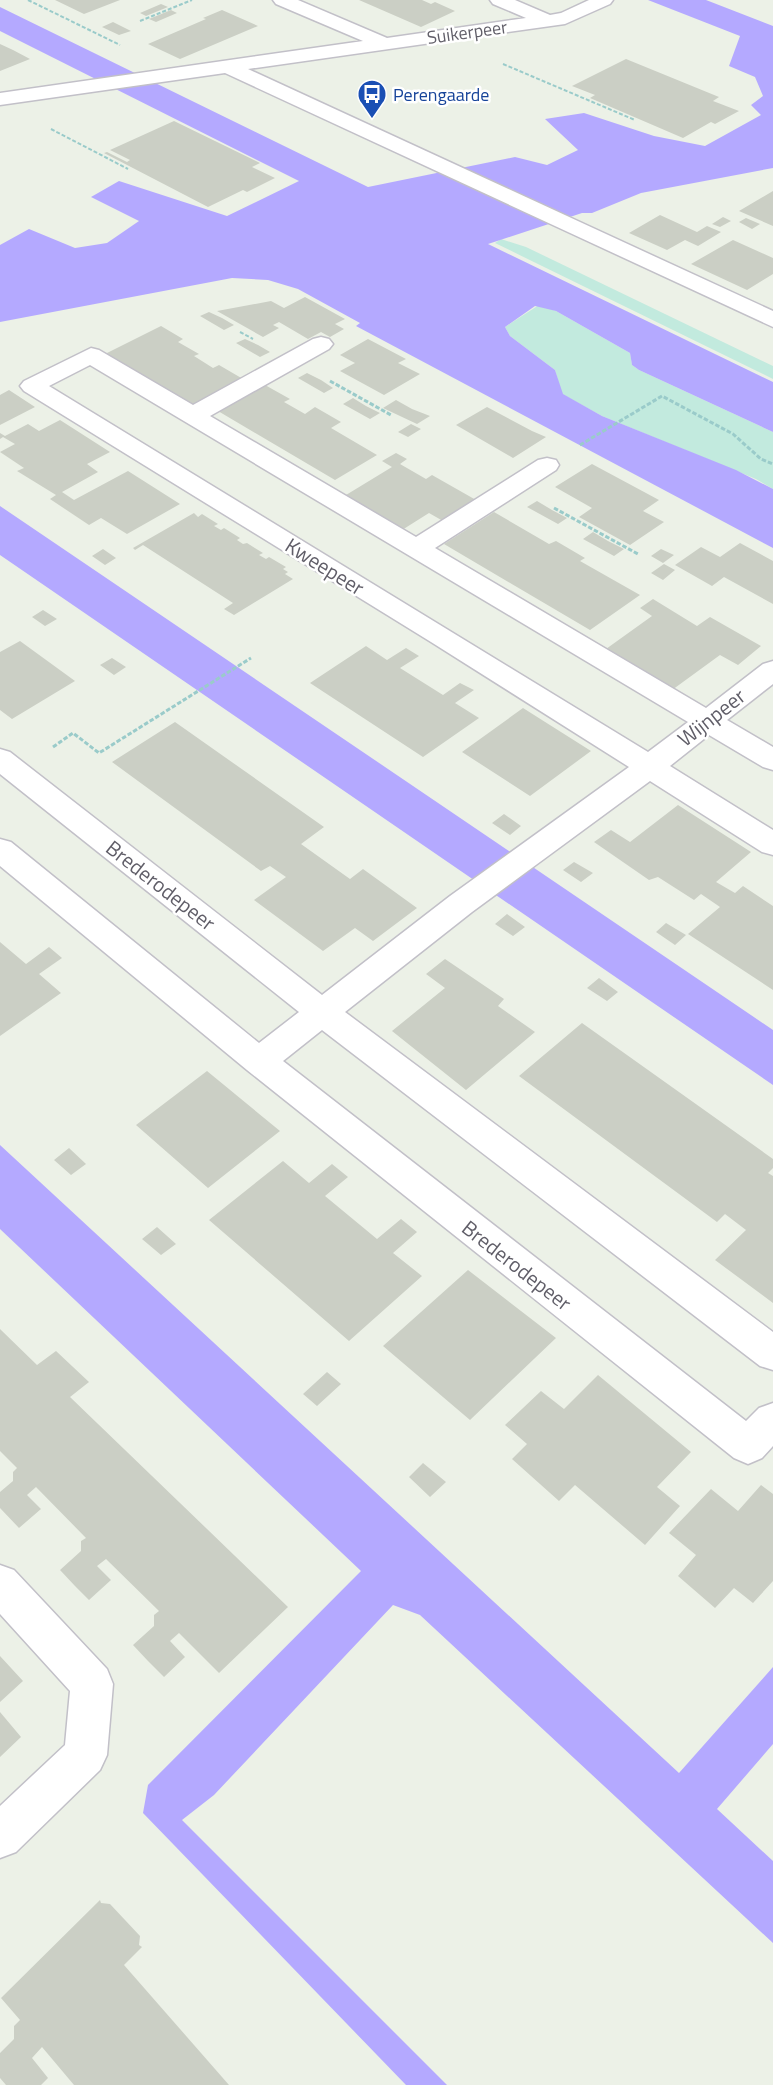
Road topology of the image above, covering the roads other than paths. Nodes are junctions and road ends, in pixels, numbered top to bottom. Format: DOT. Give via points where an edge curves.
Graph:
graph roads {
  1 [pos="282,0"];
  2 [pos="499,0"];
  3 [pos="604,0"];
  4 [pos="549,21"];
  5 [pos="385,44"];
  6 [pos="226,66"];
  7 [pos="0,99"];
  8 [pos="773,320"];
  9 [pos="321,344"];
  10 [pos="192,416"];
  11 [pos="547,465"];
  12 [pos="416,548"];
  13 [pos="773,670"];
  14 [pos="707,720"];
  15 [pos="773,760"];
  16 [pos="9,765"];
  17 [pos="650,766"];
  18 [pos="773,844"];
  19 [pos="0,850"];
  20 [pos="321,1012"];
  21 [pos="259,1061"];
  22 [pos="773,1353"];
  23 [pos="773,1420"];
  24 [pos="0,1584"];
  25 [pos="0,1836"];
  1 -- 5 [label="street"];
  2 -- 4 [label="street, Suikerpeer"];
  3 -- 4 [label="street, Suikerpeer"];
  4 -- 5 [label="street, Suikerpeer"];
  5 -- 6 [label="street, Suikerpeer"];
  6 -- 7 [label="street"];
  6 -- 8 [label="street"];
  9 -- 10 [label="street"];
  10 -- 12 [label="street, Kweepeer"];
  10 -- 17 [label="street, Kweepeer" via="91,356 32,386"];
  11 -- 12 [label="street"];
  12 -- 14 [label="street, Kweepeer"];
  13 -- 14 [label="street, Wijnpeer"];
  14 -- 15 [label="street, Kweepeer"];
  14 -- 17 [label="street, Wijnpeer"];
  16 -- 20 [label="street, Brederodepeer"];
  17 -- 18 [label="street, Kweepeer"];
  17 -- 20 [label="street" via="460,904"];
  19 -- 21 [label="street, Brederodepeer"];
  20 -- 21 [label="street"];
  20 -- 22 [label="street, Brederodepeer"];
  21 -- 23 [label="street, Brederodepeer" via="748,1446"];
  24 -- 25 [label="street" via="92,1683 85,1755"];
}
